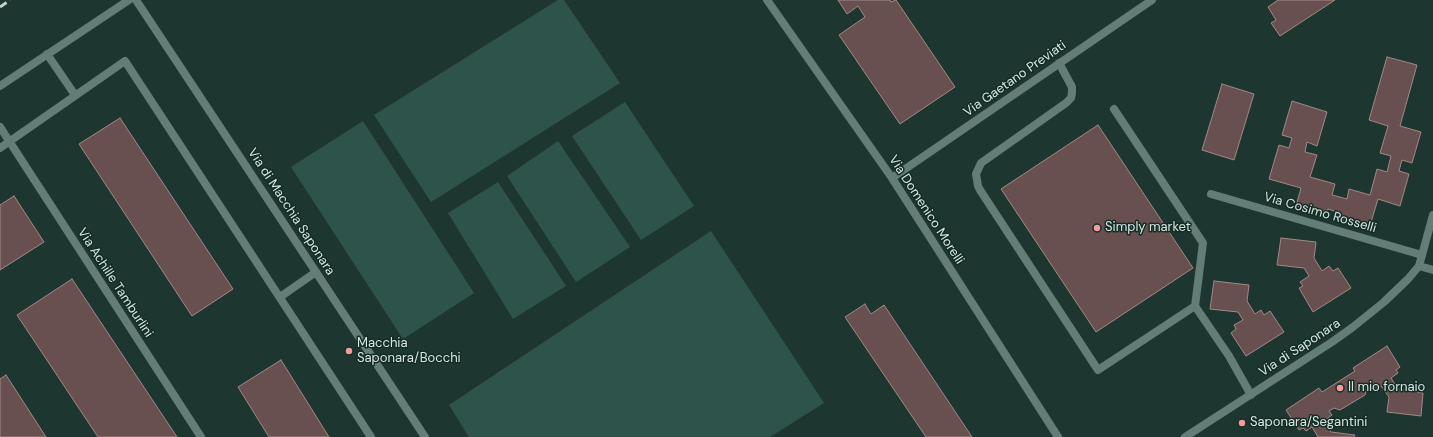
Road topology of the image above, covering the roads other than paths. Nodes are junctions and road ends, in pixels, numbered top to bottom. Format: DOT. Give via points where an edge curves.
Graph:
graph roads {
  1 [pos="130,0"];
  2 [pos="136,0"];
  3 [pos="767,0"];
  4 [pos="1152,0"];
  5 [pos="47,54"];
  6 [pos="1059,63"];
  7 [pos="0,86"];
  8 [pos="75,95"];
  9 [pos="1114,109"];
  10 [pos="0,127"];
  11 [pos="9,141"];
  12 [pos="0,148"];
  13 [pos="892,178"];
  14 [pos="1211,194"];
  15 [pos="1433,215"];
  16 [pos="1422,256"];
  17 [pos="1419,266"];
  18 [pos="1433,270"];
  19 [pos="316,272"];
  20 [pos="280,297"];
  21 [pos="1195,306"];
  22 [pos="1251,395"];
  23 [pos="201,437"];
  24 [pos="371,437"];
  25 [pos="425,437"];
  26 [pos="1058,437"];
  27 [pos="1185,437"];
  1 -- 5 [label="street"];
  2 -- 19 [label="street, Via di Macchia Saponara"];
  3 -- 13 [label="street, Via Domenico Morelli"];
  4 -- 6 [label="street, Via Gaetano Previati"];
  5 -- 7 [label="street"];
  5 -- 8 [label="street"];
  6 -- 13 [label="street, Via Gaetano Previati"];
  6 -- 21 [label="street" via="1072,87 1070,98 986,159 976,174 980,190 1098,370"];
  8 -- 11 [label="street"];
  8 -- 20 [label="street" via="125,60"];
  9 -- 21 [label="street" via="1203,243"];
  10 -- 11 [label="street, Via Achille Tamburlini"];
  11 -- 12 [label="street"];
  11 -- 23 [label="street, Via Achille Tamburlini"];
  13 -- 26 [label="street, Via Domenico Morelli"];
  14 -- 16 [label="street, Via Cosimo Rosselli"];
  15 -- 16 [label="street"];
  16 -- 17 [label="street"];
  17 -- 18 [label="street"];
  17 -- 22 [label="street, Via di Saponara" via="1396,292 1353,328"];
  19 -- 20 [label="street"];
  19 -- 25 [label="street, Via di Macchia Saponara"];
  20 -- 24 [label="street"];
  21 -- 22 [label="street" via="1229,356"];
  22 -- 27 [label="street, Via di Saponara"];
}
